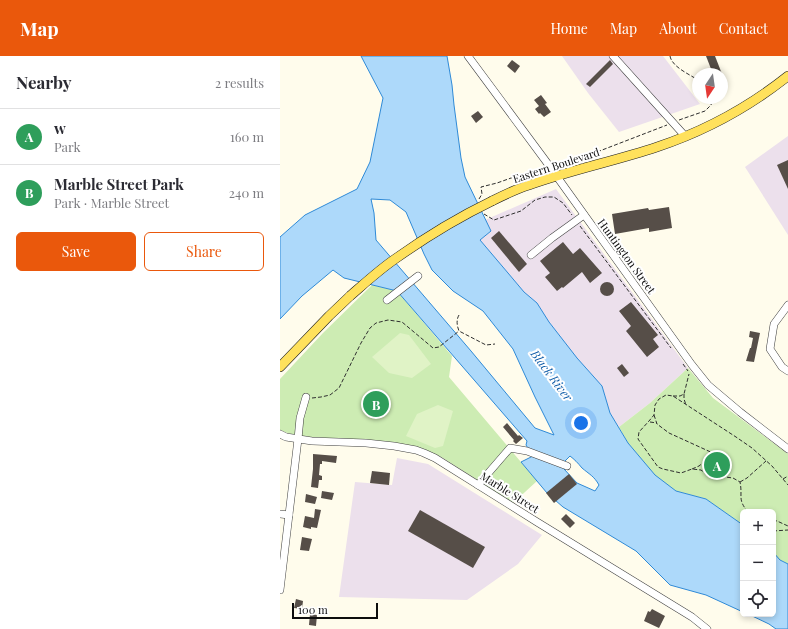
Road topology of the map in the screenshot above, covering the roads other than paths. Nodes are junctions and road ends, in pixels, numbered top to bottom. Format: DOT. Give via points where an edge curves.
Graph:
graph roads {
  1 [pos="468,56"];
  2 [pos="612,56"];
  3 [pos="788,76"];
  4 [pos="684,136"];
  5 [pos="554,172"];
  6 [pos="584,215"];
  7 [pos="531,255"];
  8 [pos="418,276"];
  9 [pos="386,300"];
  10 [pos="788,305"];
  11 [pos="280,366"];
  12 [pos="788,371"];
  13 [pos="306,397"];
  14 [pos="280,434"];
  15 [pos="298,439"];
  16 [pos="788,449"];
  17 [pos="567,466"];
  18 [pos="478,485"];
  19 [pos="280,514"];
  20 [pos="289,515"];
  21 [pos="280,590"];
  22 [pos="707,629"];
  1 -- 5 [label="street, Huntington Street"];
  2 -- 4 [label="street"];
  3 -- 4 [label="main road, Eastern Boulevard" via="742,108"];
  4 -- 5 [label="main road, Eastern Boulevard" via="657,147"];
  5 -- 6 [label="street, Huntington Street"];
  5 -- 11 [label="main road, Eastern Boulevard, bridge" via="458,219 395,259 350,296"];
  6 -- 7 [label="street"];
  6 -- 16 [label="street, Huntington Street" via="708,385"];
  8 -- 9 [label="street"];
  10 -- 12 [label="street" via="774,324 770,349 782,367"];
  13 -- 15 [label="street"];
  14 -- 15 [label="street, Marble Street"];
  15 -- 18 [label="street, Marble Street" via="366,443 416,450 435,458"];
  15 -- 20 [label="street"];
  17 -- 18 [label="street" via="510,448"];
  18 -- 22 [label="street, Marble Street" via="692,617"];
  19 -- 20 [label="street"];
  20 -- 21 [label="street"];
}
